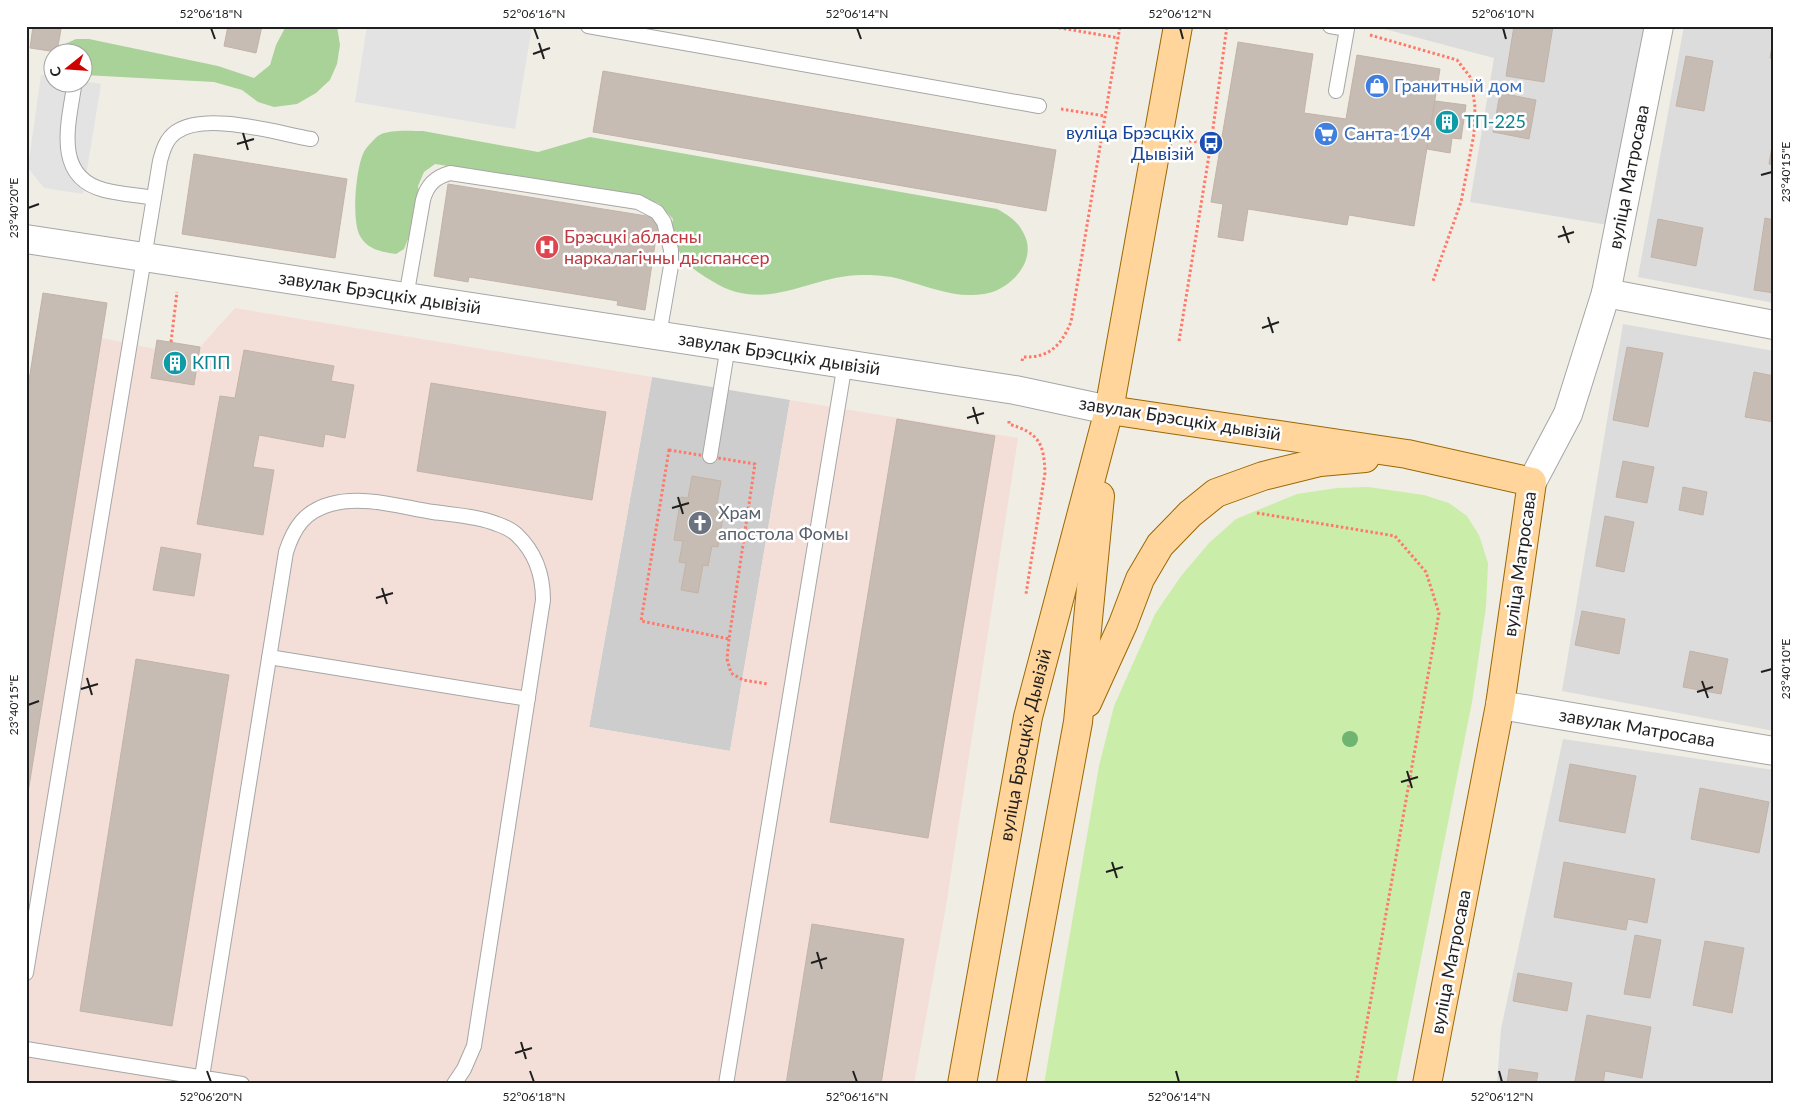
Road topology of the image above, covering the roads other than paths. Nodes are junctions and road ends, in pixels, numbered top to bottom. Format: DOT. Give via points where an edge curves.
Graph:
graph roads {
  1 [pos="588,26"];
  2 [pos="1178,26"];
  3 [pos="1330,26"];
  4 [pos="1659,26"];
  5 [pos="1336,91"];
  6 [pos="73,92"];
  7 [pos="1040,106"];
  8 [pos="311,139"];
  9 [pos="154,198"];
  10 [pos="26,239"];
  11 [pos="145,257"];
  12 [pos="1606,293"];
  13 [pos="406,297"];
  14 [pos="1774,325"];
  15 [pos="659,336"];
  16 [pos="728,346"];
  17 [pos="845,363"];
  18 [pos="1108,410"];
  19 [pos="1407,454"];
  20 [pos="710,456"];
  21 [pos="1532,482"];
  22 [pos="268,657"];
  23 [pos="528,700"];
  24 [pos="1500,705"];
  25 [pos="1078,722"];
  26 [pos="1774,750"];
  27 [pos="26,973"];
  28 [pos="26,1049"];
  29 [pos="202,1077"];
  30 [pos="242,1084"];
  31 [pos="454,1084"];
  32 [pos="726,1084"];
  33 [pos="962,1084"];
  34 [pos="1011,1084"];
  35 [pos="1427,1084"];
  1 -- 7 [label="lane"];
  2 -- 18 [label="main road, вуліца Брэсцкіх Дывізій"];
  3 -- 5 [label="lane" via="1347,29"];
  4 -- 12 [label="street, вуліца Матросава"];
  6 -- 9 [label="lane" via="66,140 68,157 76,172 88,184 103,190"];
  8 -- 9 [label="lane" via="226,123 188,125 175,133 165,146"];
  9 -- 11 [label="lane"];
  10 -- 11 [label="street, завулак Брэсцкіх дывізій"];
  11 -- 13 [label="street, завулак Брэсцкіх дывізій"];
  11 -- 27 [label="lane"];
  12 -- 14 [label="street"];
  12 -- 21 [label="street, вуліца Матросава" via="1568,414"];
  13 -- 15 [label="street, завулак Брэсцкіх дывізій"];
  13 -- 15 [label="lane" via="426,191 440,176 462,174 555,188 638,202 657,212 664,222 671,250"];
  15 -- 16 [label="street, завулак Брэсцкіх дывізій"];
  16 -- 17 [label="street, завулак Брэсцкіх дывізій"];
  16 -- 20 [label="lane"];
  17 -- 18 [label="street, завулак Брэсцкіх дывізій" via="1015,390"];
  17 -- 32 [label="lane"];
  18 -- 19 [label="main road, завулак Брэсцкіх дывізій"];
  18 -- 25 [label="main road, вуліца Брэсцкіх Дывізій"];
  18 -- 33 [label="main road, вуліца Брэсцкіх Дывізій" via="1028,718"];
  19 -- 21 [label="main road, завулак Брэсцкіх дывізій"];
  19 -- 25 [label="main road" via="1320,462 1262,476 1216,493 1190,514 1160,545 1140,579"];
  21 -- 24 [label="main road, вуліца Матросава"];
  22 -- 23 [label="lane"];
  22 -- 23 [label="lane" via="291,535 300,521 313,512 330,504 368,501 480,519 499,524 516,534 529,549 543,583"];
  22 -- 29 [label="lane"];
  23 -- 31 [label="lane" via="474,1046"];
  24 -- 26 [label="street, завулак Матросава"];
  24 -- 35 [label="main road, вуліца Матросава"];
  25 -- 34 [label="main road, вуліца Брэсцкіх Дывізій"];
  28 -- 29 [label="lane"];
  29 -- 30 [label="lane"];
}
